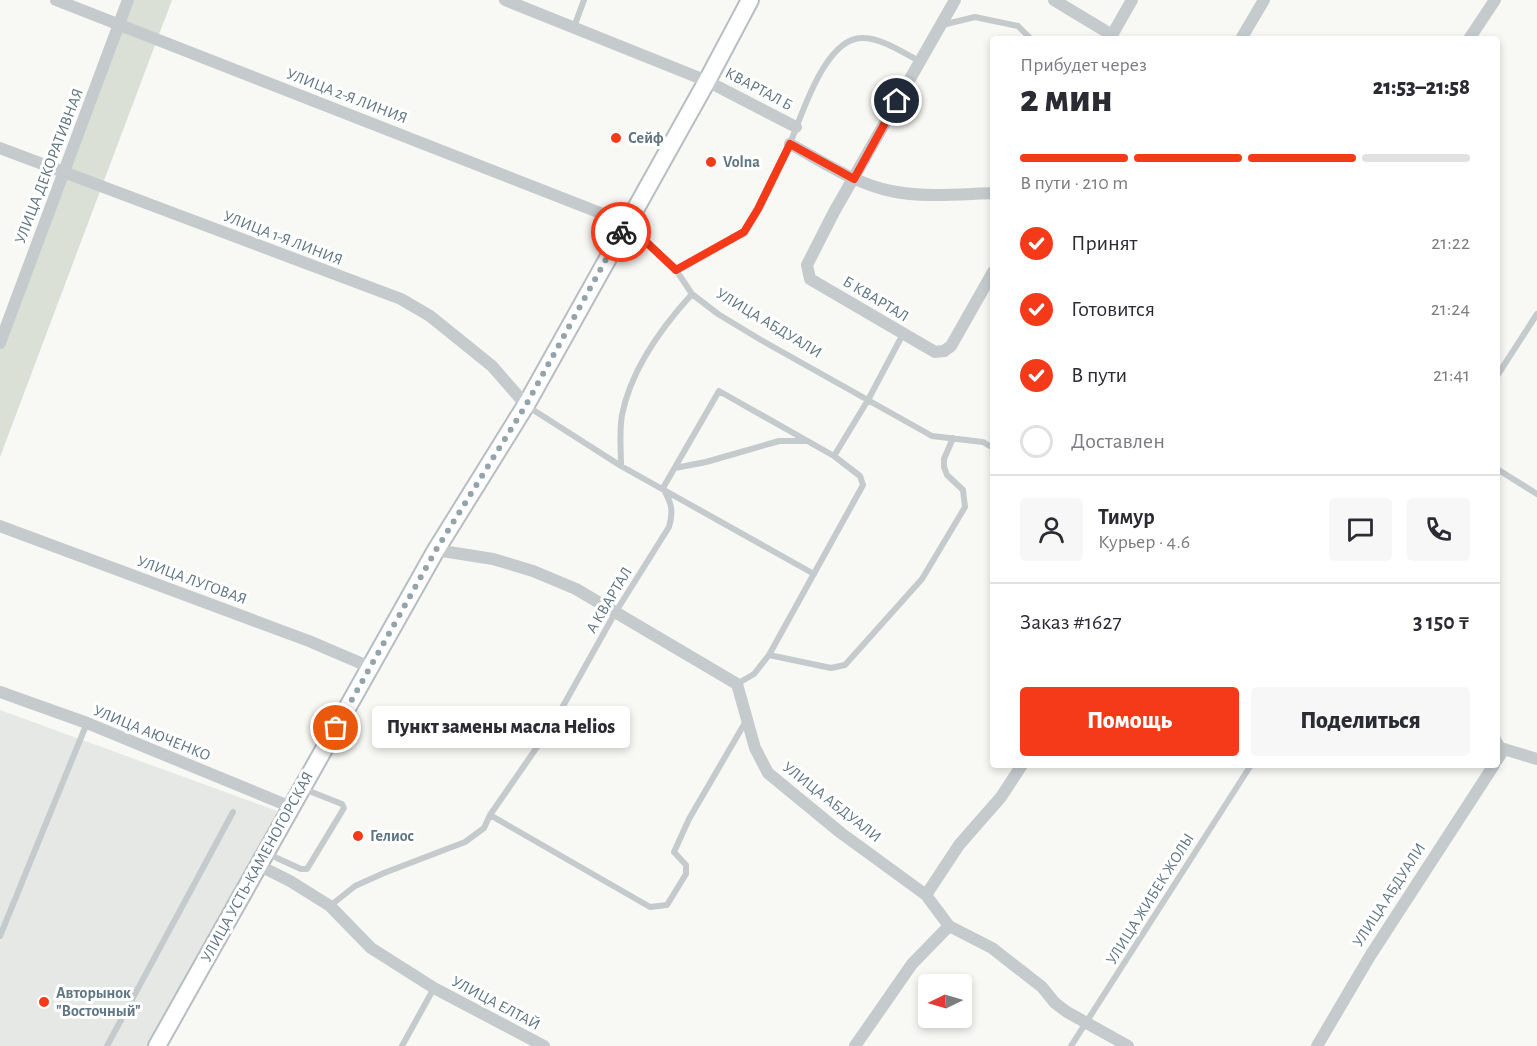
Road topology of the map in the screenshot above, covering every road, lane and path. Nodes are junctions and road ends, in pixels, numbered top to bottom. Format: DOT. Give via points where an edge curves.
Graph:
graph roads {
  1 [pos="56,0"];
  2 [pos="128,0"];
  3 [pos="505,0"];
  4 [pos="584,0"];
  5 [pos="750,0"];
  6 [pos="955,0"];
  7 [pos="1054,0"];
  8 [pos="1132,0"];
  9 [pos="1264,0"];
  10 [pos="1495,0"];
  11 [pos="119,24"];
  12 [pos="941,25"];
  13 [pos="574,27"];
  14 [pos="1028,36"];
  15 [pos="1110,36"];
  16 [pos="1113,36"];
  17 [pos="1243,36"];
  18 [pos="1471,36"];
  19 [pos="918,62"];
  20 [pos="707,81"];
  21 [pos="796,127"];
  22 [pos="790,144"];
  23 [pos="0,148"];
  24 [pos="64,173"];
  25 [pos="854,179"];
  26 [pos="990,193"];
  27 [pos="626,223"];
  28 [pos="676,270"];
  29 [pos="990,277"];
  30 [pos="692,294"];
  31 [pos="1537,314"];
  32 [pos="903,334"];
  33 [pos="0,343"];
  34 [pos="1500,371"];
  35 [pos="868,400"];
  36 [pos="526,405"];
  37 [pos="953,438"];
  38 [pos="806,441"];
  39 [pos="990,446"];
  40 [pos="834,456"];
  41 [pos="621,466"];
  42 [pos="675,468"];
  43 [pos="1500,471"];
  44 [pos="663,488"];
  45 [pos="1537,494"];
  46 [pos="0,526"];
  47 [pos="436,550"];
  48 [pos="814,574"];
  49 [pos="615,613"];
  50 [pos="768,655"];
  51 [pos="372,668"];
  52 [pos="737,684"];
  53 [pos="0,692"];
  54 [pos="747,720"];
  55 [pos="87,723"];
  56 [pos="1500,754"];
  57 [pos="1537,759"];
  58 [pos="1020,768"];
  59 [pos="1249,768"];
  60 [pos="1492,768"];
  61 [pos="301,788"];
  62 [pos="291,807"];
  63 [pos="232,812"];
  64 [pos="490,815"];
  65 [pos="261,859"];
  66 [pos="926,894"];
  67 [pos="330,906"];
  68 [pos="949,926"];
  69 [pos="0,936"];
  70 [pos="434,988"];
  71 [pos="1085,1023"];
  72 [pos="107,1046"];
  73 [pos="157,1046"];
  74 [pos="402,1046"];
  75 [pos="544,1046"];
  76 [pos="855,1046"];
  77 [pos="1071,1046"];
  78 [pos="1128,1046"];
  79 [pos="1317,1046"];
  1 -- 11 [label="street, УЛИЦА 2-Я ЛИНИЯ"];
  2 -- 11 [label="street, УЛИЦА ДЕКОРАТИВНАЯ"];
  3 -- 13 [label="street, КВАРТАЛ Б"];
  4 -- 13 [label="lane"];
  5 -- 20 [label="street, УЛИЦА УСТЬ-КАМЕНОГОРСКАЯ"];
  6 -- 12 [label="street, Б КВАРТАЛ"];
  7 -- 15 [label="street"];
  8 -- 16 [label="street"];
  9 -- 17 [label="street"];
  10 -- 18 [label="street"];
  11 -- 24 [label="street, УЛИЦА ДЕКОРАТИВНАЯ"];
  11 -- 27 [label="street, УЛИЦА 2-Я ЛИНИЯ"];
  12 -- 14 [label="lane" via="975,17 1018,26"];
  12 -- 19 [label="street, Б КВАРТАЛ"];
  13 -- 20 [label="street, КВАРТАЛ Б"];
  19 -- 21 [label="lane" via="878,42 850,40 837,50 819,75"];
  19 -- 25 [label="street, Б КВАРТАЛ"];
  20 -- 21 [label="street, КВАРТАЛ Б"];
  20 -- 27 [label="street, УЛИЦА УСТЬ-КАМЕНОГОРСКАЯ"];
  21 -- 22 [label="lane"];
  22 -- 25 [label="street"];
  22 -- 28 [label="lane" via="744,232"];
  23 -- 24 [label="street, УЛИЦА 1-Я ЛИНИЯ"];
  24 -- 33 [label="street, УЛИЦА ДЕКОРАТИВНАЯ"];
  24 -- 36 [label="street, УЛИЦА 1-Я ЛИНИЯ" via="401,299 430,316 492,366"];
  25 -- 26 [label="street" via="891,191 930,195"];
  25 -- 32 [label="street, Б КВАРТАЛ" via="807,266 810,279"];
  27 -- 28 [label="lane"];
  27 -- 36 [label="street, УЛИЦА УСТЬ-КАМЕНОГОРСКАЯ"];
  28 -- 30 [label="lane, УЛИЦА АБДУАЛИ"];
  29 -- 32 [label="street, Б КВАРТАЛ" via="951,346 944,351 935,352"];
  30 -- 35 [label="lane, УЛИЦА АБДУАЛИ" via="761,340"];
  30 -- 41 [label="lane" via="671,317 630,388 622,416"];
  31 -- 34 [label="lane"];
  32 -- 35 [label="lane"];
  35 -- 37 [label="lane, УЛИЦА АБДУАЛИ" via="932,436"];
  35 -- 40 [label="lane"];
  36 -- 41 [label="lane"];
  36 -- 47 [label="street, УЛИЦА УСТЬ-КАМЕНОГОРСКАЯ"];
  37 -- 39 [label="lane, УЛИЦА АБДУАЛИ"];
  37 -- 50 [label="lane" via="944,467 963,490 965,507 922,579 845,665 831,668"];
  38 -- 40 [label="lane"];
  38 -- 42 [label="lane" via="779,441"];
  38 -- 42 [label="lane" via="719,391"];
  40 -- 48 [label="lane" via="861,476 863,485"];
  41 -- 44 [label="lane"];
  42 -- 44 [label="lane"];
  43 -- 45 [label="lane"];
  44 -- 48 [label="lane"];
  44 -- 49 [label="lane, А КВАРТАЛ" via="672,507 669,527"];
  46 -- 51 [label="street, УЛИЦА ЛУГОВАЯ"];
  47 -- 49 [label="street" via="493,559 533,571 576,589"];
  47 -- 51 [label="street, УЛИЦА УСТЬ-КАМЕНОГОРСКАЯ"];
  48 -- 50 [label="lane"];
  49 -- 52 [label="street"];
  49 -- 64 [label="lane, А КВАРТАЛ" via="553,724"];
  50 -- 52 [label="lane" via="754,674"];
  51 -- 61 [label="street, УЛИЦА УСТЬ-КАМЕНОГОРСКАЯ"];
  52 -- 54 [label="street, УЛИЦА АБДУАЛИ"];
  53 -- 55 [label="street, УЛИЦА АЮЧЕНКО"];
  54 -- 64 [label="lane" via="674,852 686,865 686,874 667,905 650,907"];
  54 -- 66 [label="street, УЛИЦА АБДУАЛИ" via="768,773 841,833"];
  55 -- 62 [label="street, УЛИЦА АЮЧЕНКО"];
  55 -- 69 [label="lane"];
  56 -- 57 [label="street"];
  58 -- 66 [label="street"];
  59 -- 71 [label="lane, УЛИЦА ЖИБЕК ЖОЛЫ"];
  60 -- 79 [label="street, УЛИЦА АБДУАЛИ" via="1370,956"];
  61 -- 62 [label="street, УЛИЦА УСТЬ-КАМЕНОГОРСКАЯ"];
  61 -- 65 [label="lane" via="344,808 307,869"];
  62 -- 65 [label="street, УЛИЦА УСТЬ-КАМЕНОГОРСКАЯ"];
  63 -- 72 [label="lane"];
  64 -- 67 [label="lane, А КВАРТАЛ" via="484,828 465,842 355,886"];
  65 -- 67 [label="street, УЛИЦА ЕЛТАЙ"];
  65 -- 73 [label="street, УЛИЦА УСТЬ-КАМЕНОГОРСКАЯ"];
  66 -- 68 [label="street, УЛИЦА АБДУАЛИ"];
  67 -- 70 [label="street, УЛИЦА ЕЛТАЙ" via="371,948"];
  68 -- 71 [label="street, УЛИЦА АБДУАЛИ" via="992,948"];
  68 -- 76 [label="street" via="912,964"];
  70 -- 74 [label="lane"];
  70 -- 75 [label="street, УЛИЦА ЕЛТАЙ"];
  71 -- 77 [label="lane, УЛИЦА ЖИБЕК ЖОЛЫ"];
  71 -- 78 [label="street, УЛИЦА АБДУАЛИ"];
}
